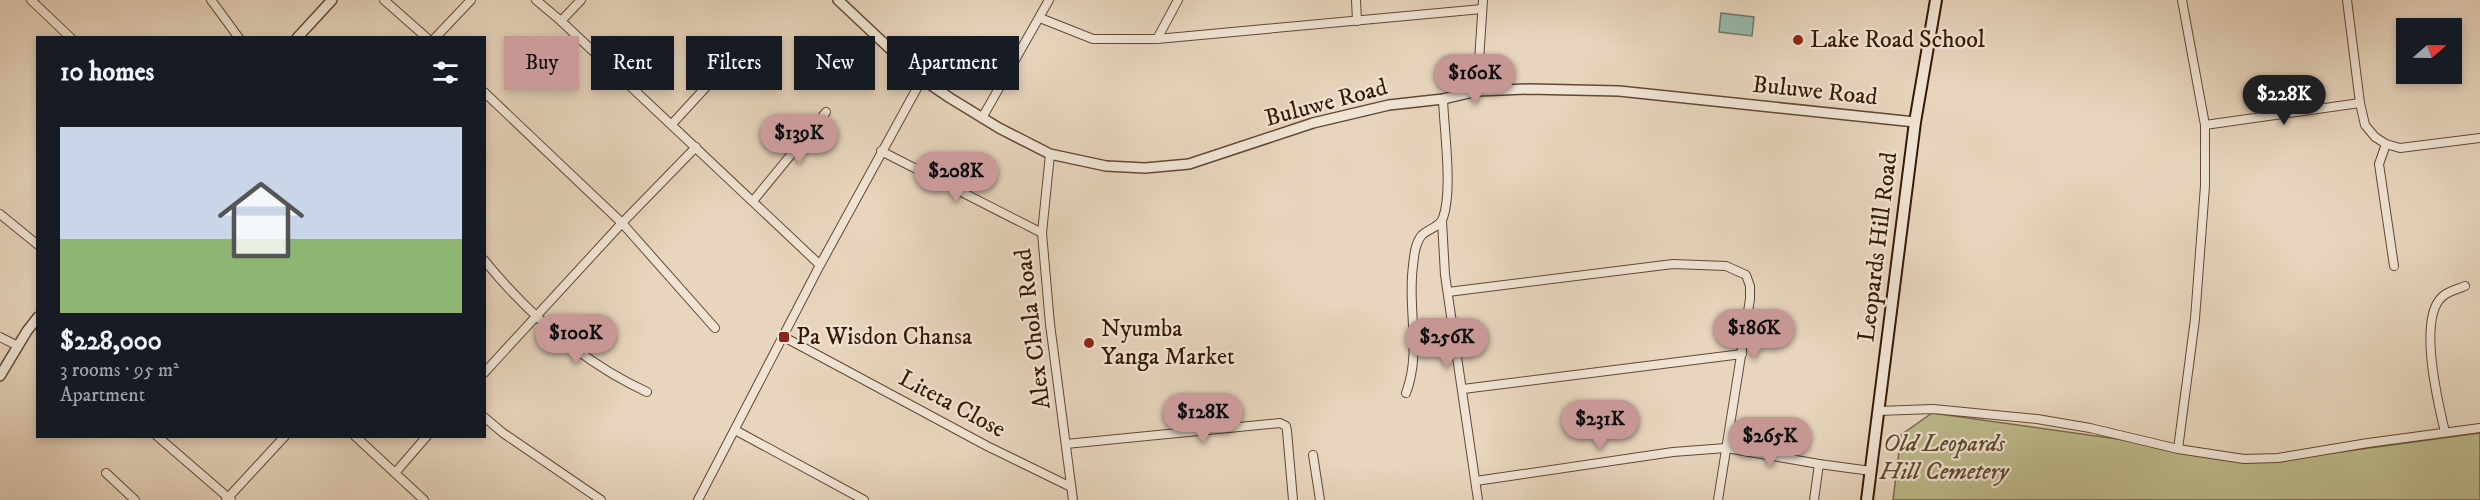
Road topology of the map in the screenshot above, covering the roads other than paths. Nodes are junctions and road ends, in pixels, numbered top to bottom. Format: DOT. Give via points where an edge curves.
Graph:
graph roads {
  1 [pos="31,0"];
  2 [pos="211,0"];
  3 [pos="332,0"];
  4 [pos="384,0"];
  5 [pos="471,0"];
  6 [pos="536,0"];
  7 [pos="581,0"];
  8 [pos="1049,0"];
  9 [pos="1178,0"];
  10 [pos="1356,0"];
  11 [pos="1484,0"];
  12 [pos="1936,0"];
  13 [pos="2182,0"];
  14 [pos="2348,0"];
  15 [pos="840,1"];
  16 [pos="1482,9"];
  17 [pos="1040,18"];
  18 [pos="561,21"];
  19 [pos="1357,21"];
  20 [pos="69,36"];
  21 [pos="238,36"];
  22 [pos="299,36"];
  23 [pos="425,36"];
  24 [pos="437,36"];
  25 [pos="1157,39"];
  26 [pos="887,46"];
  27 [pos="703,90"];
  28 [pos="916,90"];
  29 [pos="938,90"];
  30 [pos="1477,91"];
  31 [pos="486,94"];
  32 [pos="1443,99"];
  33 [pos="2360,103"];
  34 [pos="826,112"];
  35 [pos="982,117"];
  36 [pos="1915,122"];
  37 [pos="672,124"];
  38 [pos="2205,125"];
  39 [pos="2480,138"];
  40 [pos="2385,144"];
  41 [pos="696,147"];
  42 [pos="881,151"];
  43 [pos="1050,154"];
  44 [pos="753,201"];
  45 [pos="0,214"];
  46 [pos="1442,221"];
  47 [pos="622,223"];
  48 [pos="1042,233"];
  49 [pos="36,243"];
  50 [pos="486,262"];
  51 [pos="820,265"];
  52 [pos="2394,266"];
  53 [pos="2465,286"];
  54 [pos="1448,292"];
  55 [pos="536,316"];
  56 [pos="36,320"];
  57 [pos="715,328"];
  58 [pos="0,337"];
  59 [pos="784,337"];
  60 [pos="18,345"];
  61 [pos="1742,354"];
  62 [pos="486,371"];
  63 [pos="0,376"];
  64 [pos="1463,389"];
  65 [pos="647,392"];
  66 [pos="1406,393"];
  67 [pos="1878,411"];
  68 [pos="486,419"];
  69 [pos="2480,428"];
  70 [pos="735,430"];
  71 [pos="2445,432"];
  72 [pos="159,438"];
  73 [pos="283,438"];
  74 [pos="357,438"];
  75 [pos="425,438"];
  76 [pos="1066,444"];
  77 [pos="1726,448"];
  78 [pos="2178,449"];
  79 [pos="1313,455"];
  80 [pos="1819,464"];
  81 [pos="1871,471"];
  82 [pos="106,473"];
  83 [pos="395,473"];
  84 [pos="1476,481"];
  85 [pos="1071,487"];
  86 [pos="229,499"];
  87 [pos="135,500"];
  88 [pos="424,500"];
  89 [pos="601,500"];
  90 [pos="698,500"];
  91 [pos="864,500"];
  92 [pos="1073,500"];
  93 [pos="1293,500"];
  94 [pos="1320,500"];
  95 [pos="1478,500"];
  96 [pos="1718,500"];
  97 [pos="1814,500"];
  98 [pos="1867,500"];
  1 -- 20 [label="street"];
  2 -- 21 [label="street"];
  3 -- 22 [label="street"];
  4 -- 23 [label="street"];
  5 -- 24 [label="street"];
  6 -- 18 [label="street"];
  7 -- 18 [label="street"];
  8 -- 17 [label="street"];
  9 -- 25 [label="street"];
  10 -- 19 [label="street"];
  11 -- 16 [label="street"];
  12 -- 36 [label="main road, Leopards Hill Road"];
  13 -- 38 [label="street"];
  14 -- 33 [label="street"];
  15 -- 26 [label="street, Buluwe Road"];
  16 -- 19 [label="street"];
  16 -- 30 [label="street"];
  17 -- 25 [label="street" via="1093,39"];
  17 -- 35 [label="street"];
  18 -- 37 [label="street"];
  19 -- 25 [label="street"];
  27 -- 37 [label="street"];
  28 -- 42 [label="street"];
  29 -- 35 [label="street, Buluwe Road"];
  30 -- 32 [label="street, Buluwe Road"];
  30 -- 36 [label="street, Buluwe Road" via="1620,91"];
  31 -- 47 [label="street"];
  32 -- 43 [label="street, Buluwe Road" via="1389,105 1313,123 1216,156 1165,168 1106,166"];
  32 -- 46 [label="street" via="1446,179"];
  33 -- 38 [label="street"];
  33 -- 40 [label="street" via="2366,125"];
  34 -- 44 [label="street"];
  35 -- 43 [label="street, Buluwe Road"];
  36 -- 67 [label="main road, Leopards Hill Road"];
  37 -- 41 [label="street"];
  38 -- 78 [label="street" via="2200,263"];
  39 -- 40 [label="street" via="2406,147"];
  40 -- 52 [label="street" via="2379,164"];
  41 -- 44 [label="street"];
  41 -- 47 [label="street"];
  42 -- 48 [label="street"];
  42 -- 51 [label="street"];
  43 -- 48 [label="street, Alex Chola Road"];
  44 -- 51 [label="street"];
  45 -- 49 [label="street"];
  46 -- 54 [label="street"];
  46 -- 66 [label="street" via="1422,235 1415,252 1414,358"];
  47 -- 55 [label="street"];
  47 -- 57 [label="street"];
  48 -- 76 [label="street, Alex Chola Road"];
  50 -- 55 [label="street"];
  51 -- 59 [label="street"];
  53 -- 71 [label="street" via="2438,303 2430,329 2433,376"];
  54 -- 61 [label="street" via="1673,264 1726,266 1746,275 1750,286"];
  54 -- 64 [label="street"];
  55 -- 62 [label="street"];
  55 -- 65 [label="street" via="570,347"];
  56 -- 60 [label="street"];
  58 -- 60 [label="street"];
  59 -- 70 [label="street"];
  59 -- 85 [label="street, Liteta Close"];
  60 -- 63 [label="street"];
  61 -- 64 [label="street"];
  61 -- 77 [label="street"];
  64 -- 84 [label="street"];
  67 -- 78 [label="street" via="1933,409 2037,419"];
  67 -- 81 [label="main road, Leopards Hill Road"];
  68 -- 89 [label="street"];
  69 -- 71 [label="street"];
  70 -- 90 [label="street"];
  70 -- 91 [label="street"];
  71 -- 78 [label="street" via="2278,458 2244,459"];
  72 -- 86 [label="street"];
  73 -- 86 [label="street"];
  74 -- 83 [label="street"];
  75 -- 83 [label="street"];
  76 -- 85 [label="street, Alex Chola Road"];
  76 -- 93 [label="street" via="1280,423 1287,430"];
  77 -- 80 [label="street"];
  77 -- 84 [label="street"];
  77 -- 96 [label="street"];
  79 -- 94 [label="street"];
  80 -- 81 [label="street"];
  80 -- 97 [label="street"];
  81 -- 98 [label="main road, Leopards Hill Road"];
  82 -- 87 [label="street"];
  83 -- 88 [label="street"];
  84 -- 95 [label="street"];
  85 -- 92 [label="street, Alex Chola Road"];
}
